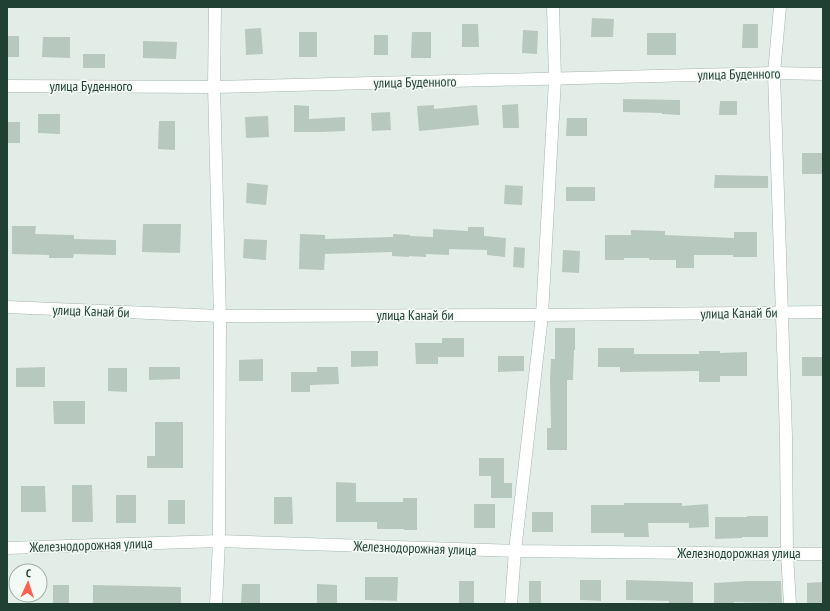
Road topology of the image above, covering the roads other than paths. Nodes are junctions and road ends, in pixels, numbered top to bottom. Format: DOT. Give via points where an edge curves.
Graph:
graph roads {
  1 [pos="215,7"];
  2 [pos="553,7"];
  3 [pos="780,7"];
  4 [pos="774,73"];
  5 [pos="823,74"];
  6 [pos="555,79"];
  7 [pos="7,86"];
  8 [pos="214,87"];
  9 [pos="7,307"];
  10 [pos="823,312"];
  11 [pos="781,313"];
  12 [pos="542,315"];
  13 [pos="220,316"];
  14 [pos="219,541"];
  15 [pos="7,548"];
  16 [pos="515,551"];
  17 [pos="787,554"];
  18 [pos="823,554"];
  19 [pos="216,604"];
  20 [pos="511,604"];
  21 [pos="790,604"];
  1 -- 8 [label="street"];
  2 -- 6 [label="street"];
  3 -- 4 [label="street"];
  4 -- 5 [label="street, улица Буденного"];
  4 -- 6 [label="street, улица Буденного"];
  4 -- 11 [label="street"];
  6 -- 8 [label="street, улица Буденного"];
  6 -- 12 [label="street"];
  7 -- 8 [label="street, улица Буденного"];
  8 -- 13 [label="street"];
  9 -- 13 [label="street, улица Канай би"];
  10 -- 11 [label="street, улица Канай би"];
  11 -- 12 [label="street, улица Канай би"];
  11 -- 17 [label="street"];
  12 -- 13 [label="street, улица Канай би"];
  12 -- 16 [label="street"];
  13 -- 14 [label="street"];
  14 -- 15 [label="street, Железнодорожная улица"];
  14 -- 16 [label="street, Железнодорожная улица"];
  14 -- 19 [label="street"];
  16 -- 17 [label="street, Железнодорожная улица"];
  16 -- 20 [label="street"];
  17 -- 18 [label="street, Железнодорожная улица"];
  17 -- 21 [label="street"];
}
